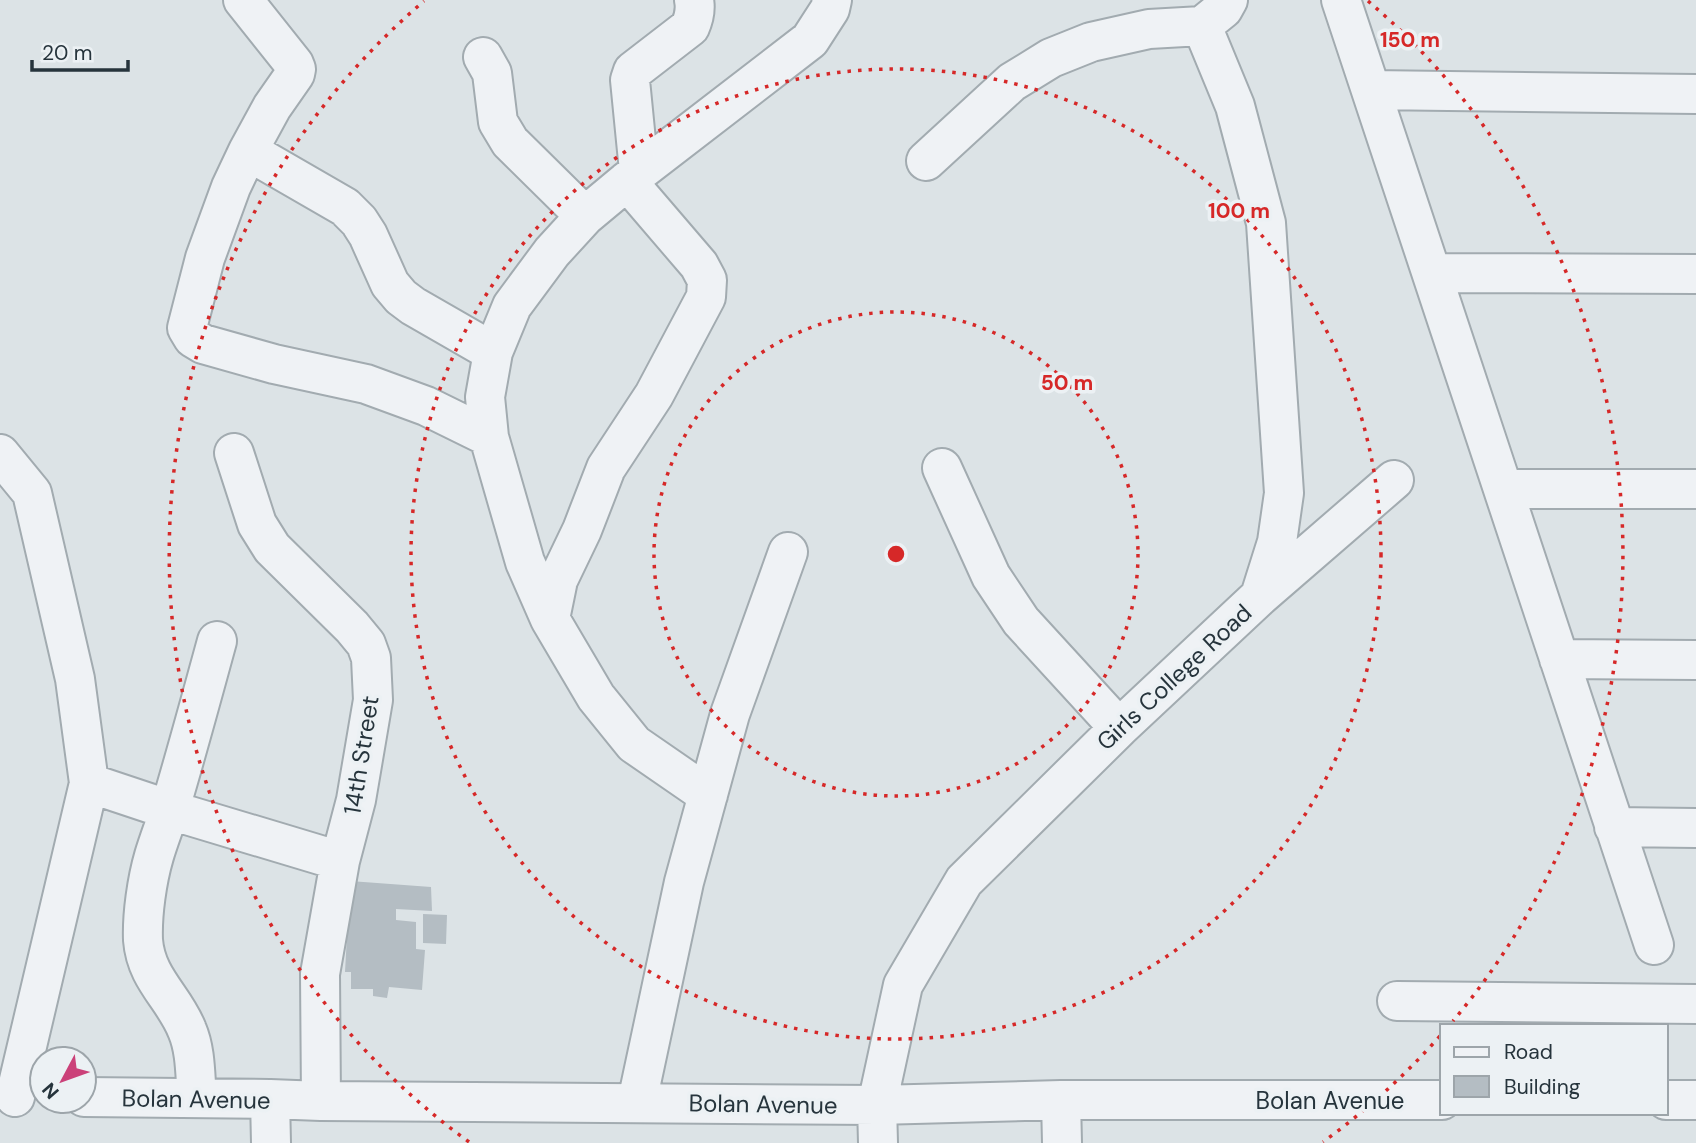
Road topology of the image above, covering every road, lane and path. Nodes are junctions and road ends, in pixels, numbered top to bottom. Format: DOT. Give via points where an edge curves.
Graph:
graph roads {
  1 [pos="243,0"];
  2 [pos="694,0"];
  3 [pos="832,0"];
  4 [pos="1341,0"];
  5 [pos="1215,13"];
  6 [pos="484,57"];
  7 [pos="1371,90"];
  8 [pos="1696,94"];
  9 [pos="248,151"];
  10 [pos="926,161"];
  11 [pos="633,176"];
  12 [pos="585,216"];
  13 [pos="1432,273"];
  14 [pos="1696,274"];
  15 [pos="493,352"];
  16 [pos="489,437"];
  17 [pos="234,453"];
  18 [pos="0,454"];
  19 [pos="942,468"];
  20 [pos="1394,480"];
  21 [pos="1503,489"];
  22 [pos="1696,489"];
  23 [pos="788,552"];
  24 [pos="1260,596"];
  25 [pos="550,619"];
  26 [pos="217,641"];
  27 [pos="1559,659"];
  28 [pos="1696,660"];
  29 [pos="1119,727"];
  30 [pos="89,783"];
  31 [pos="708,795"];
  32 [pos="170,810"];
  33 [pos="1614,827"];
  34 [pos="1696,828"];
  35 [pos="340,861"];
  36 [pos="1654,945"];
  37 [pos="1397,1001"];
  38 [pos="1696,1004"];
  39 [pos="19,1097"];
  40 [pos="98,1097"];
  41 [pos="197,1098"];
  42 [pos="270,1099"];
  43 [pos="1061,1100"];
  44 [pos="1440,1100"];
  45 [pos="1668,1100"];
  46 [pos="1696,1100"];
  47 [pos="321,1101"];
  48 [pos="637,1102"];
  49 [pos="877,1105"];
  50 [pos="271,1143"];
  51 [pos="878,1143"];
  52 [pos="1062,1143"];
  1 -- 9 [label="street" via="296,69"];
  2 -- 11 [label="street" via="690,27 633,71"];
  3 -- 11 [label="street" via="810,40"];
  4 -- 7 [label="street"];
  5 -- 10 [label="street" via="1091,42 1051,58 1012,82"];
  5 -- 24 [label="street, Girls College Road" via="1266,223 1284,493 1277,542"];
  6 -- 12 [label="street" via="492,73 498,122 504,134"];
  7 -- 8 [label="street"];
  7 -- 13 [label="street"];
  9 -- 15 [label="street" via="345,207 359,220 401,297"];
  9 -- 16 [label="street" via="205,258 187,328 193,338 237,355 366,384 426,406"];
  11 -- 12 [label="street"];
  11 -- 25 [label="street" via="699,265 707,280 706,297 654,395 606,468 558,580"];
  12 -- 15 [label="street" via="512,306"];
  13 -- 14 [label="street"];
  13 -- 21 [label="street"];
  15 -- 16 [label="street" via="485,397"];
  16 -- 25 [label="street" via="525,562"];
  17 -- 35 [label="street, 14th Street" via="257,524 272,548 352,627 371,658 373,699 356,800"];
  18 -- 30 [label="street" via="32,493 75,679"];
  19 -- 29 [label="street" via="990,576 1021,621"];
  20 -- 24 [label="street"];
  21 -- 22 [label="street"];
  21 -- 27 [label="street"];
  23 -- 31 [label="street" via="730,714"];
  24 -- 29 [label="street, Girls College Road"];
  25 -- 31 [label="street" via="596,697 634,744"];
  26 -- 32 [label="street"];
  27 -- 28 [label="street"];
  27 -- 33 [label="street"];
  29 -- 49 [label="street, Girls College Road" via="964,881 904,985"];
  30 -- 32 [label="street"];
  30 -- 39 [label="street"];
  31 -- 48 [label="street" via="684,882"];
  32 -- 35 [label="street"];
  32 -- 41 [label="street" via="149,876 144,942 150,969 188,1031"];
  33 -- 34 [label="street"];
  33 -- 36 [label="street"];
  35 -- 47 [label="street, 14th Street" via="320,974"];
  37 -- 38 [label="street"];
  40 -- 41 [label="street, Bolan Avenue"];
  41 -- 42 [label="street, Bolan Avenue"];
  42 -- 47 [label="street, Bolan Avenue"];
  42 -- 50 [label="street"];
  43 -- 44 [label="street, Bolan Avenue"];
  43 -- 49 [label="street, Bolan Avenue"];
  43 -- 52 [label="street"];
  45 -- 46 [label="street"];
  47 -- 48 [label="street, Bolan Avenue"];
  48 -- 49 [label="street, Bolan Avenue"];
  49 -- 51 [label="street, Girls College Road"];
}
